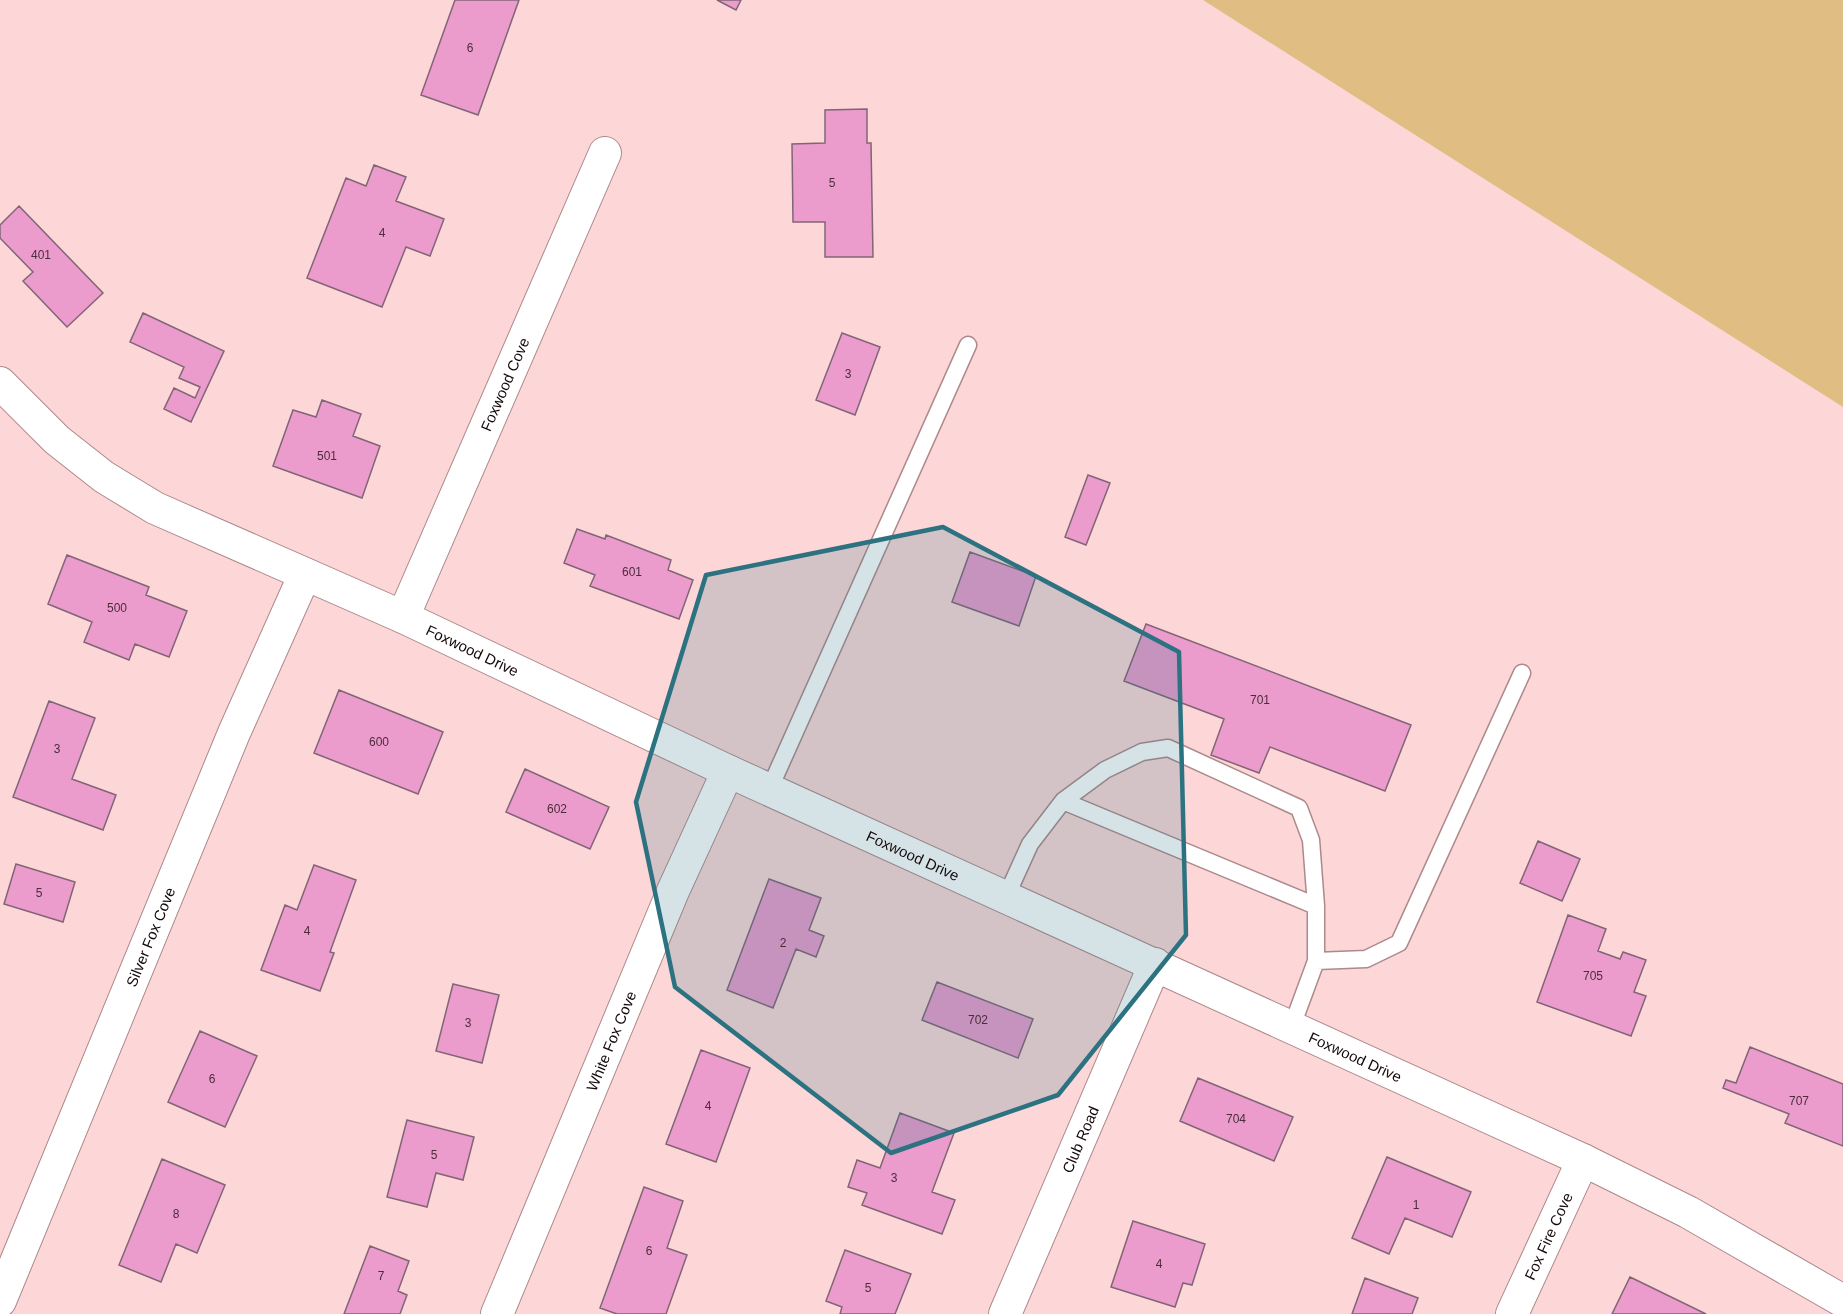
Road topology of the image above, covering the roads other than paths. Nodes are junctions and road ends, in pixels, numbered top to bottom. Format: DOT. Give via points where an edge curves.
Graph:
graph roads {
  1 [pos="604,153"];
  2 [pos="968,345"];
  3 [pos="0,383"];
  4 [pos="305,574"];
  5 [pos="403,617"];
  6 [pos="1522,673"];
  7 [pos="728,771"];
  8 [pos="769,790"];
  9 [pos="1063,801"];
  10 [pos="1006,897"];
  11 [pos="1316,906"];
  12 [pos="1316,961"];
  13 [pos="1155,964"];
  14 [pos="1292,1026"];
  15 [pos="1583,1160"];
  16 [pos="0,1301"];
  17 [pos="1843,1301"];
  18 [pos="497,1314"];
  19 [pos="1005,1314"];
  20 [pos="1512,1314"];
  1 -- 5 [label="street, Foxwood Cove"];
  2 -- 8 [label="lane"];
  3 -- 4 [label="street, Foxwood Drive" via="57,440 104,477 155,508"];
  4 -- 5 [label="street, Foxwood Drive"];
  4 -- 16 [label="street, Silver Fox Cove" via="234,733"];
  5 -- 7 [label="street, Foxwood Drive"];
  6 -- 12 [label="lane" via="1399,943 1366,959"];
  7 -- 8 [label="street, Foxwood Drive"];
  7 -- 18 [label="street, White Fox Cove" via="673,891"];
  8 -- 10 [label="street, Foxwood Drive"];
  9 -- 10 [label="lane" via="1030,844"];
  9 -- 11 [label="lane"];
  9 -- 11 [label="lane" via="1106,770 1142,752 1168,748 1299,808 1311,840"];
  10 -- 13 [label="street, Foxwood Drive"];
  11 -- 12 [label="lane"];
  12 -- 14 [label="lane"];
  13 -- 14 [label="street, Foxwood Drive"];
  13 -- 19 [label="street, Club Road"];
  14 -- 15 [label="street, Foxwood Drive"];
  15 -- 17 [label="street, Foxwood Drive" via="1688,1212"];
  15 -- 20 [label="street, Fox Fire Cove"];
}
